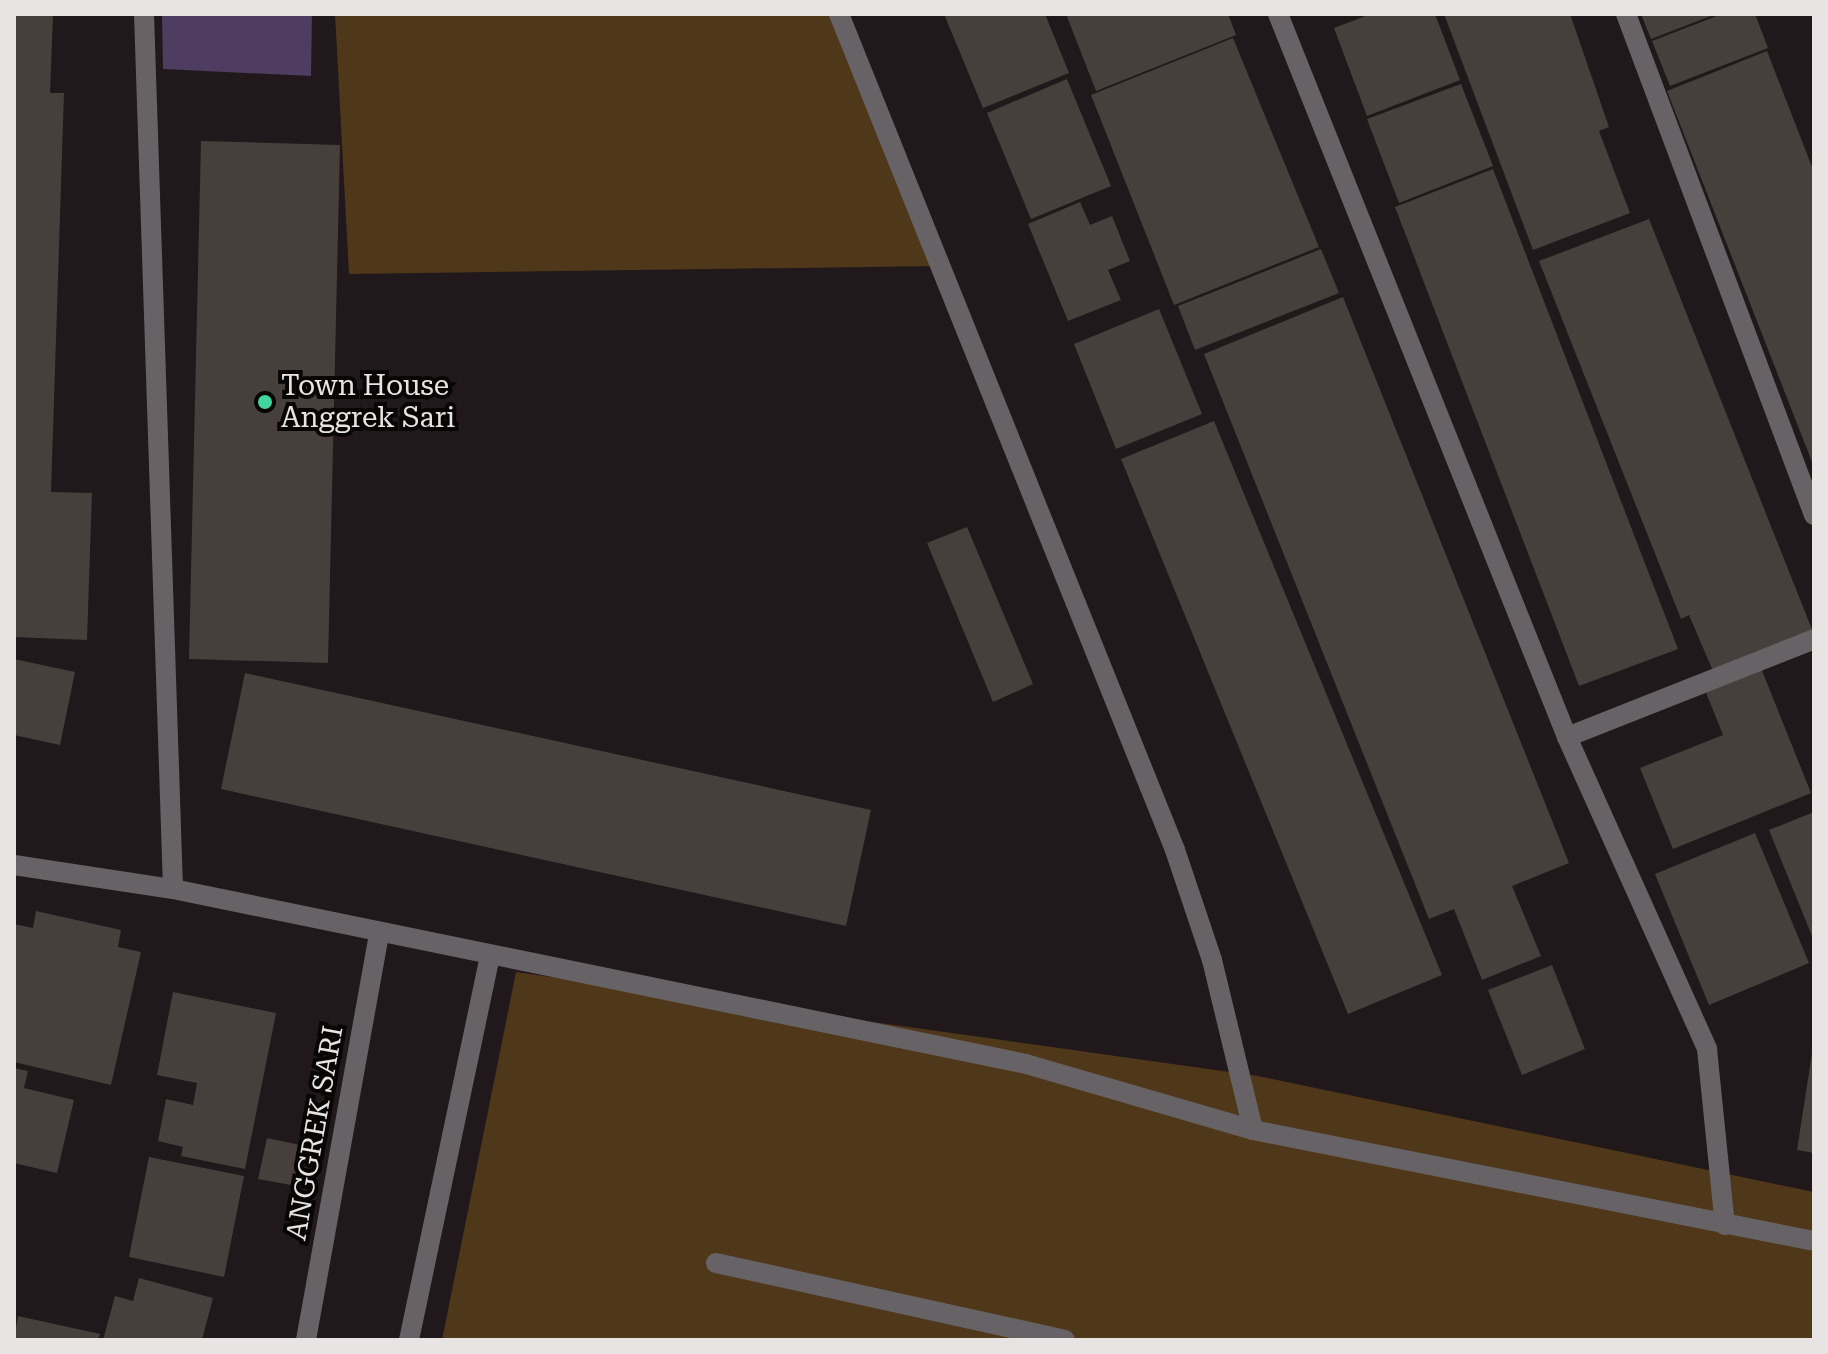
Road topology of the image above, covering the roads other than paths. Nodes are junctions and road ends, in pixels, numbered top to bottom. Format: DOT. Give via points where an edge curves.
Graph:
graph roads {
  1 [pos="144,14"];
  2 [pos="1278,14"];
  3 [pos="1626,14"];
  4 [pos="843,15"];
  5 [pos="1814,515"];
  6 [pos="1814,639"];
  7 [pos="1567,737"];
  8 [pos="14,865"];
  9 [pos="173,889"];
  10 [pos="379,935"];
  11 [pos="490,955"];
  12 [pos="1253,1130"];
  13 [pos="1725,1225"];
  14 [pos="1814,1241"];
  15 [pos="716,1263"];
  16 [pos="306,1340"];
  17 [pos="409,1340"];
  18 [pos="1065,1340"];
  1 -- 9 [label="street"];
  2 -- 7 [label="street"];
  3 -- 5 [label="street"];
  4 -- 12 [label="street" via="1175,850 1212,960"];
  6 -- 7 [label="street"];
  7 -- 13 [label="street" via="1707,1049"];
  8 -- 9 [label="street"];
  9 -- 10 [label="street"];
  10 -- 11 [label="street"];
  10 -- 16 [label="street, ANGGREK SARI"];
  11 -- 12 [label="street" via="1026,1064"];
  11 -- 17 [label="street"];
  12 -- 13 [label="street"];
  13 -- 14 [label="street"];
  15 -- 18 [label="street"];
}
